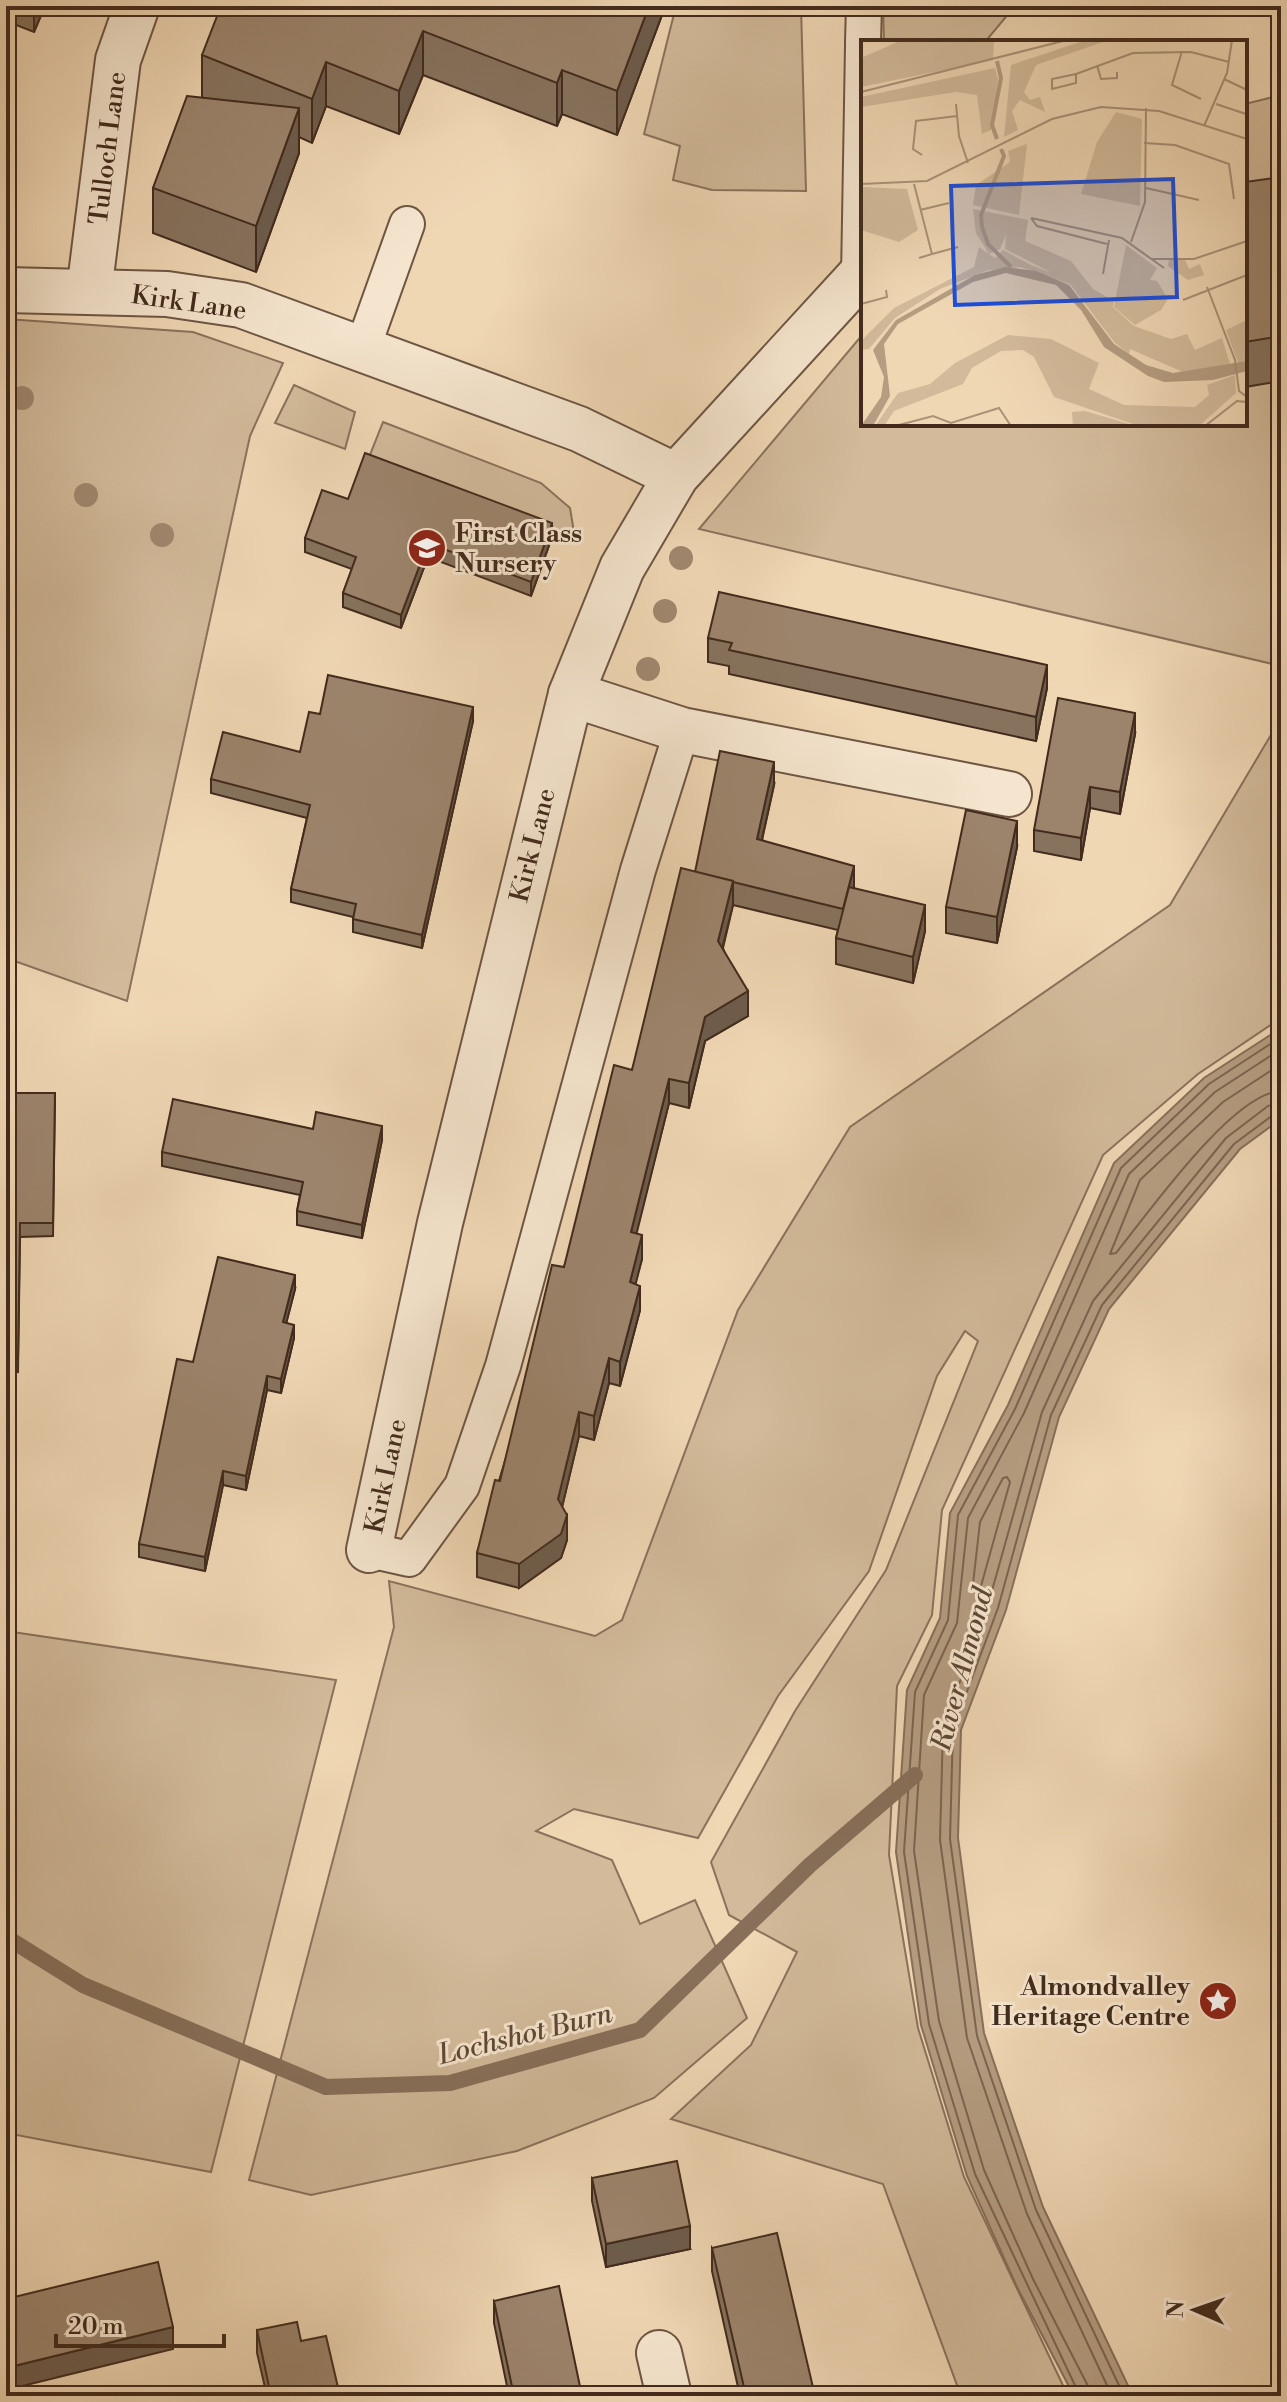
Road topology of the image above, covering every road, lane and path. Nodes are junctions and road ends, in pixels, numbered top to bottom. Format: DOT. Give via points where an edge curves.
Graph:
graph roads {
  1 [pos="137,6"];
  2 [pos="864,6"];
  3 [pos="863,40"];
  4 [pos="407,224"];
  5 [pos="861,274"];
  6 [pos="6,290"];
  7 [pos="89,292"];
  8 [pos="362,350"];
  9 [pos="676,476"];
  10 [pos="571,694"];
  11 [pos="682,730"];
  12 [pos="1009,794"];
  13 [pos="369,1550"];
  14 [pos="659,2353"];
  15 [pos="669,2396"];
  1 -- 7 [label="street, Tulloch Lane" via="118,60"];
  2 -- 3 [label="lane"];
  4 -- 8 [label="lane"];
  5 -- 9 [label="street, Kirk Lane"];
  6 -- 7 [label="street, Kirk Lane"];
  7 -- 8 [label="street, Kirk Lane" via="167,294 241,305"];
  8 -- 9 [label="street, Kirk Lane" via="579,429"];
  9 -- 10 [label="street, Kirk Lane" via="622,568"];
  10 -- 11 [label="street"];
  10 -- 13 [label="street, Kirk Lane" via="447,1193"];
  11 -- 12 [label="street"];
  11 -- 13 [label="lane, Kirk Lane" via="638,870 503,1366 462,1486 409,1559"];
  14 -- 15 [label="street"];
}
